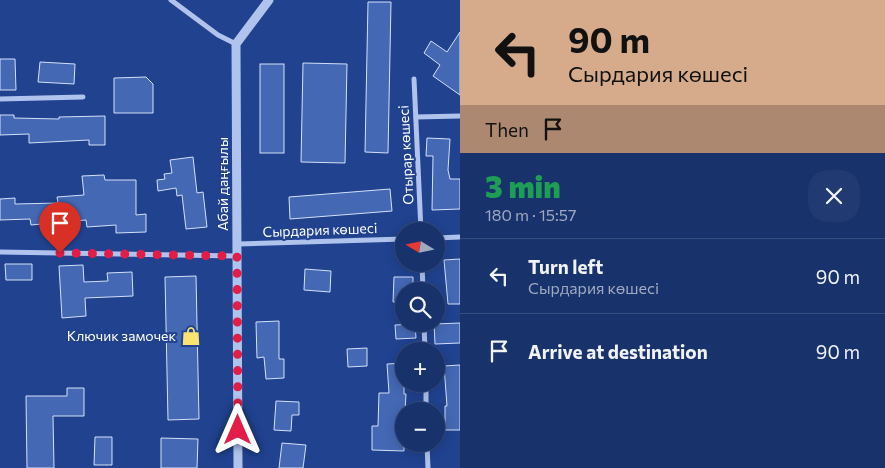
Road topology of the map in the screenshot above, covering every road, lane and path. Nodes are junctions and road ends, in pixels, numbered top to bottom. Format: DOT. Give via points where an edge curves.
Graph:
graph roads {
  1 [pos="171,0"];
  2 [pos="269,0"];
  3 [pos="236,44"];
  4 [pos="414,78"];
  5 [pos="83,97"];
  6 [pos="0,99"];
  7 [pos="460,116"];
  8 [pos="416,117"];
  9 [pos="422,222"];
  10 [pos="460,237"];
  11 [pos="445,238"];
  12 [pos="395,239"];
  13 [pos="237,244"];
  14 [pos="0,252"];
  15 [pos="237,256"];
  16 [pos="427,452"];
  17 [pos="238,468"];
  18 [pos="428,468"];
  1 -- 3 [label="street" via="218,35"];
  2 -- 3 [label="street"];
  3 -- 13 [label="street, Абай даңғылы"];
  4 -- 8 [label="street, Отырар көшесі"];
  5 -- 6 [label="street"];
  7 -- 8 [label="street"];
  8 -- 9 [label="street, Отырар көшесі"];
  10 -- 11 [label="street"];
  12 -- 13 [label="street, Сырдария көшесі"];
  13 -- 15 [label="street, Абай даңғылы"];
  14 -- 15 [label="street"];
  15 -- 17 [label="street, Абай даңғылы"];
  16 -- 18 [label="street"];
}
